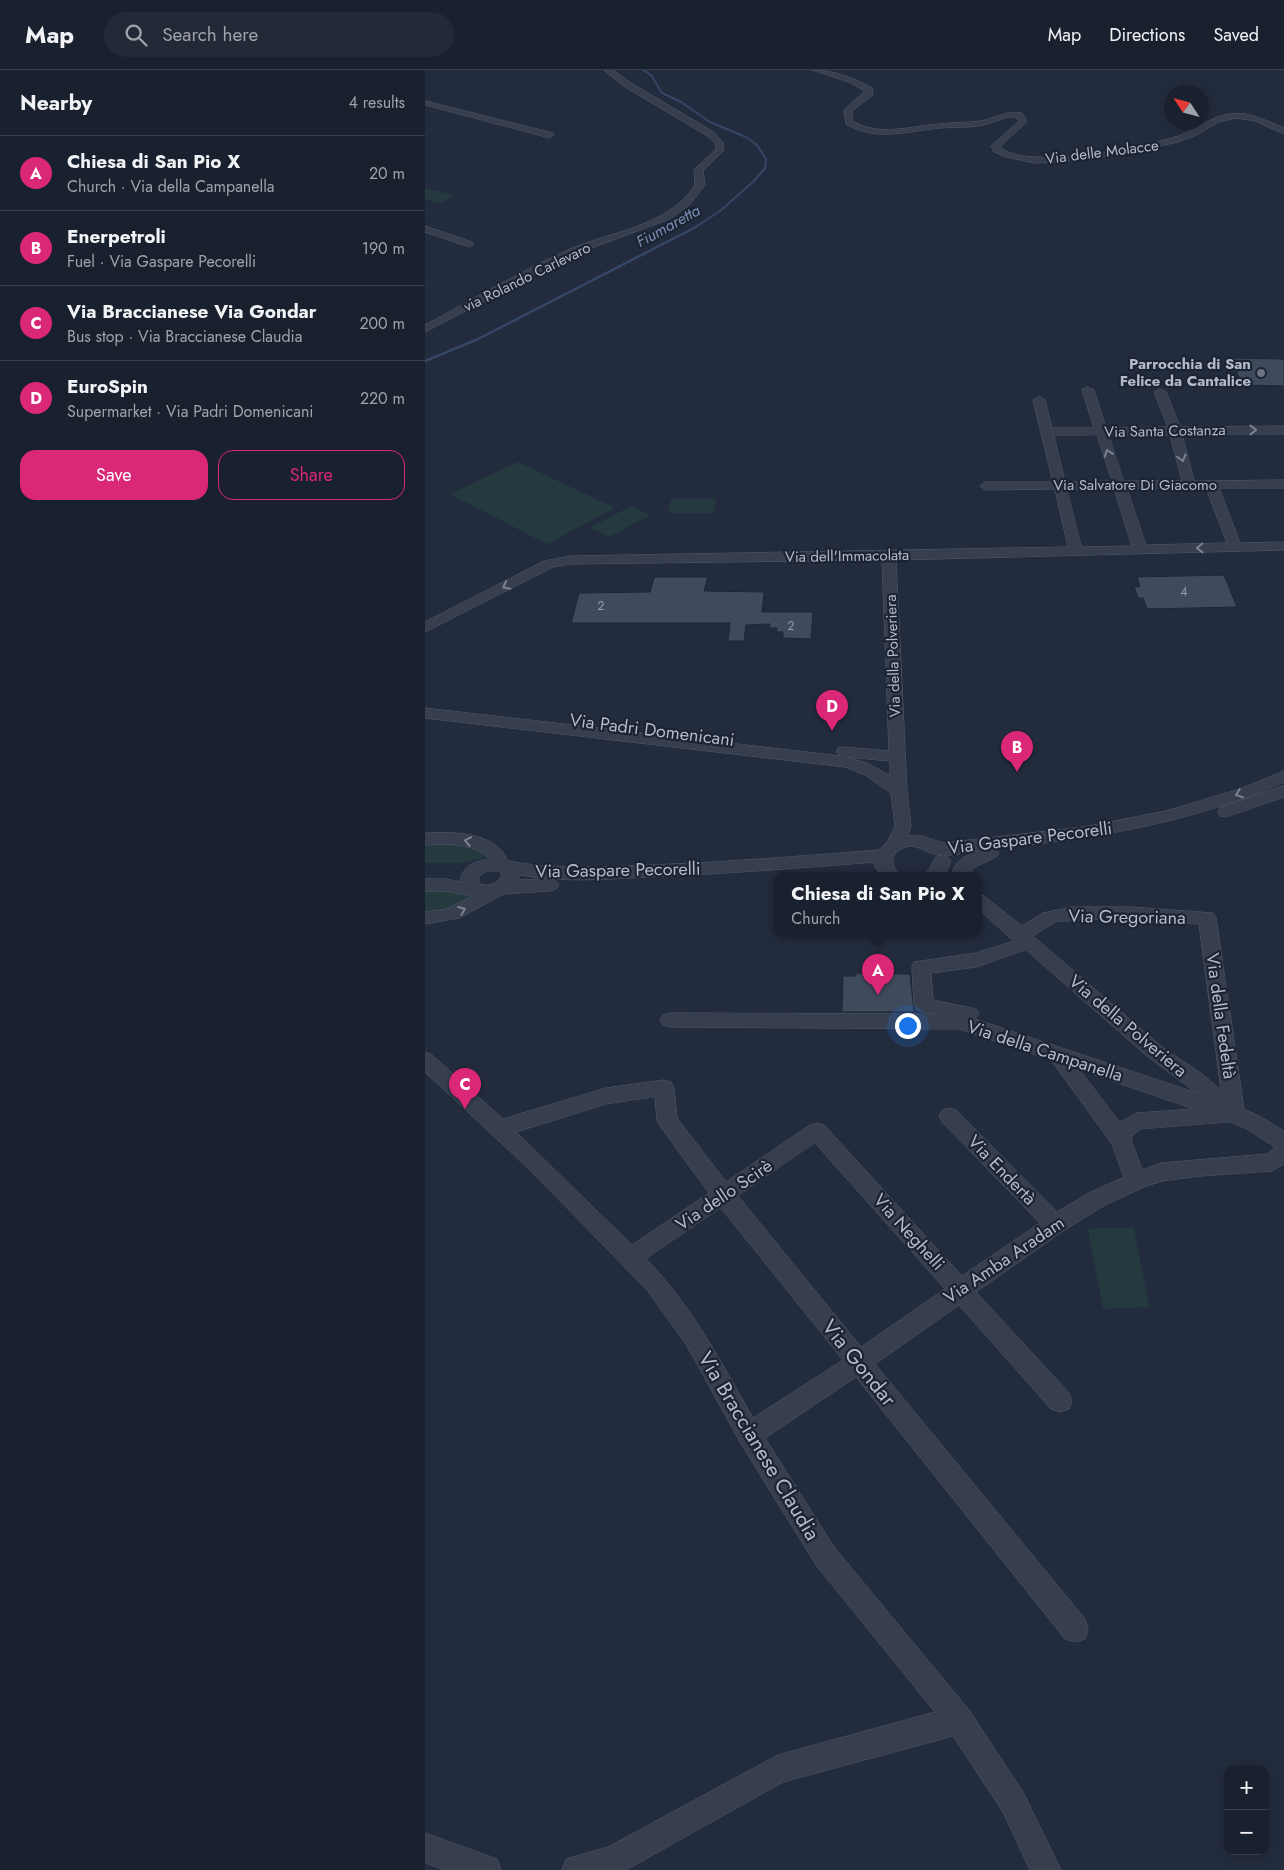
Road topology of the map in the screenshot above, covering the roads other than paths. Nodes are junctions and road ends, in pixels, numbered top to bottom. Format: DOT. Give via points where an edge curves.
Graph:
graph roads {
  1 [pos="608,70"];
  2 [pos="817,70"];
  3 [pos="425,103"];
  4 [pos="1284,131"];
  5 [pos="550,135"];
  6 [pos="425,230"];
  7 [pos="469,244"];
  8 [pos="425,329"];
  9 [pos="1088,390"];
  10 [pos="1160,392"];
  11 [pos="1039,400"];
  12 [pos="1175,430"];
  13 [pos="1284,430"];
  14 [pos="1101,431"];
  15 [pos="1047,432"];
  16 [pos="1284,484"];
  17 [pos="1119,485"];
  18 [pos="1189,485"];
  19 [pos="1211,485"];
  20 [pos="986,486"];
  21 [pos="1061,486"];
  22 [pos="1284,546"];
  23 [pos="1235,547"];
  24 [pos="1140,549"];
  25 [pos="1076,550"];
  26 [pos="889,556"];
  27 [pos="425,628"];
  28 [pos="425,704"];
  29 [pos="425,713"];
  30 [pos="898,761"];
  31 [pos="875,766"];
  32 [pos="1284,776"];
  33 [pos="899,791"];
  34 [pos="1284,791"];
  35 [pos="903,826"];
  36 [pos="425,838"];
  37 [pos="920,842"];
  38 [pos="990,853"];
  39 [pos="889,861"];
  40 [pos="504,866"];
  41 [pos="939,867"];
  42 [pos="473,872"];
  43 [pos="816,872"];
  44 [pos="962,872"];
  45 [pos="425,873"];
  46 [pos="774,876"];
  47 [pos="425,885"];
  48 [pos="498,890"];
  49 [pos="477,891"];
  50 [pos="982,903"];
  51 [pos="425,918"];
  52 [pos="1207,918"];
  53 [pos="1025,939"];
  54 [pos="670,1020"];
  55 [pos="980,1029"];
  56 [pos="1057,1054"];
  57 [pos="425,1060"];
  58 [pos="664,1088"];
  59 [pos="1234,1114"];
  60 [pos="949,1116"];
  61 [pos="499,1129"];
  62 [pos="817,1131"];
  63 [pos="1121,1140"];
  64 [pos="1284,1142"];
  65 [pos="1284,1151"];
  66 [pos="1135,1180"];
  67 [pos="723,1195"];
  68 [pos="1055,1224"];
  69 [pos="630,1258"];
  70 [pos="961,1290"];
  71 [pos="858,1362"];
  72 [pos="1060,1401"];
  73 [pos="749,1434"];
  74 [pos="1075,1629"];
  75 [pos="959,1720"];
  76 [pos="425,1848"];
  77 [pos="486,1870"];
  78 [pos="577,1870"];
  79 [pos="1045,1870"];
  1 -- 8 [label="street, via Rolando Carlevaro" via="709,132 719,142 720,150 698,170 701,185 674,213 572,252"];
  2 -- 4 [label="street, Via delle Molacce" via="854,81 869,90 870,93 848,110 849,122 861,128 912,131 985,123 1007,114 1019,116 1023,121 995,146 1018,159 1055,160 1152,148 1191,135 1205,124 1229,116 1248,117"];
  3 -- 5 [label="street"];
  6 -- 7 [label="street"];
  9 -- 14 [label="street"];
  10 -- 12 [label="street"];
  11 -- 15 [label="street"];
  12 -- 13 [label="street, Via Santa Costanza, one-way"];
  12 -- 14 [label="street, Via Santa Costanza"];
  12 -- 18 [label="street, one-way"];
  14 -- 15 [label="street, Via Santa Costanza"];
  17 -- 14 [label="street, one-way"];
  15 -- 21 [label="street"];
  16 -- 19 [label="street, Via Salvatore Di Giacomo"];
  17 -- 18 [label="street, Via Salvatore Di Giacomo"];
  17 -- 21 [label="street, Via Salvatore Di Giacomo"];
  17 -- 24 [label="street"];
  18 -- 19 [label="street, Via Salvatore Di Giacomo"];
  19 -- 23 [label="street"];
  20 -- 21 [label="street, Via Salvatore Di Giacomo"];
  21 -- 25 [label="street"];
  22 -- 23 [label="street, Via dell'Immacolata"];
  23 -- 24 [label="street, Via dell'Immacolata, one-way"];
  24 -- 25 [label="street, Via dell'Immacolata"];
  25 -- 26 [label="street, Via dell'Immacolata"];
  26 -- 27 [label="street, Via dell'Immacolata, one-way" via="571,560 549,564"];
  26 -- 30 [label="street, Via della Polveriera"];
  28 -- 31 [label="street, Via Padri Domenicani"];
  29 -- 31 [label="street, Via Padri Domenicani"];
  30 -- 31 [label="street, Via Padri Domenicani"];
  30 -- 33 [label="street, Via della Polveriera"];
  31 -- 33 [label="street, Via Padri Domenicani"];
  32 -- 41 [label="street, Via Gaspare Pecorelli, one-way" via="1226,799 1151,820"];
  33 -- 35 [label="street, Via della Polveriera"];
  34 -- 38 [label="street, Via Gaspare Pecorelli" via="1211,817 1136,836"];
  35 -- 37 [label="street"];
  35 -- 39 [label="street, Via della Polveriera"];
  40 -- 36 [label="street, one-way" via="495,853 473,840"];
  37 -- 39 [label="street, Via Gaspare Pecorelli" via="905,842"];
  37 -- 41 [label="street, Via Gaspare Pecorelli"];
  38 -- 41 [label="street, Via Gaspare Pecorelli"];
  38 -- 44 [label="street" via="970,861"];
  39 -- 40 [label="street, Via Gaspare Pecorelli" via="582,874 529,872"];
  39 -- 43 [label="street, Via Gaspare Pecorelli"];
  40 -- 42 [label="street" via="489,864"];
  40 -- 48 [label="street" via="511,875 506,885"];
  42 -- 45 [label="street"];
  42 -- 49 [label="street" via="469,876 469,885"];
  46 -- 48 [label="street, Via Gaspare Pecorelli" via="670,883 529,885"];
  47 -- 49 [label="street"];
  48 -- 49 [label="street"];
  51 -- 48 [label="street, one-way" via="458,912"];
  50 -- 53 [label="street, Via della Polveriera"];
  52 -- 53 [label="street, Via Gregoriana" via="1097,913 1053,917 1037,924"];
  52 -- 59 [label="street, Via della Fedeltà"];
  53 -- 55 [label="street" via="994,957 955,966 921,967 924,1005 978,1016"];
  53 -- 59 [label="street, Via della Polveriera" via="1155,1052 1195,1080"];
  54 -- 55 [label="street, Via della Campanella" via="960,1022"];
  55 -- 56 [label="street, Via della Campanella"];
  56 -- 59 [label="street, Via della Campanella"];
  56 -- 63 [label="street"];
  57 -- 61 [label="street, Via Braccianese Claudia"];
  58 -- 61 [label="street" via="606,1096"];
  58 -- 67 [label="street, Via Gondar" via="667,1120"];
  59 -- 63 [label="street" via="1137,1121 1122,1132"];
  59 -- 64 [label="street, Via della Polveriera"];
  60 -- 68 [label="street, Via Endertà"];
  61 -- 69 [label="street, Via Braccianese Claudia"];
  62 -- 67 [label="street, Via dello Scirè"];
  62 -- 70 [label="street, Via Neghelli"];
  63 -- 66 [label="street"];
  65 -- 66 [label="street, Via Amba Aradam" via="1272,1162 1161,1172"];
  66 -- 68 [label="street, Via Amba Aradam"];
  67 -- 69 [label="street, Via dello Scirè"];
  67 -- 71 [label="street, Via Gondar"];
  68 -- 70 [label="street, Via Amba Aradam"];
  69 -- 73 [label="street, Via Braccianese Claudia" via="655,1283 693,1337"];
  70 -- 71 [label="street, Via Amba Aradam"];
  70 -- 72 [label="street, Via Neghelli"];
  71 -- 73 [label="street, Via Amba Aradam"];
  71 -- 74 [label="street, Via Gondar"];
  73 -- 75 [label="street, Via Braccianese Claudia" via="825,1556"];
  75 -- 78 [label="street" via="778,1769 613,1861"];
  75 -- 79 [label="street, Via Braccianese Claudia" via="1013,1802"];
  76 -- 77 [label="street"];
}
